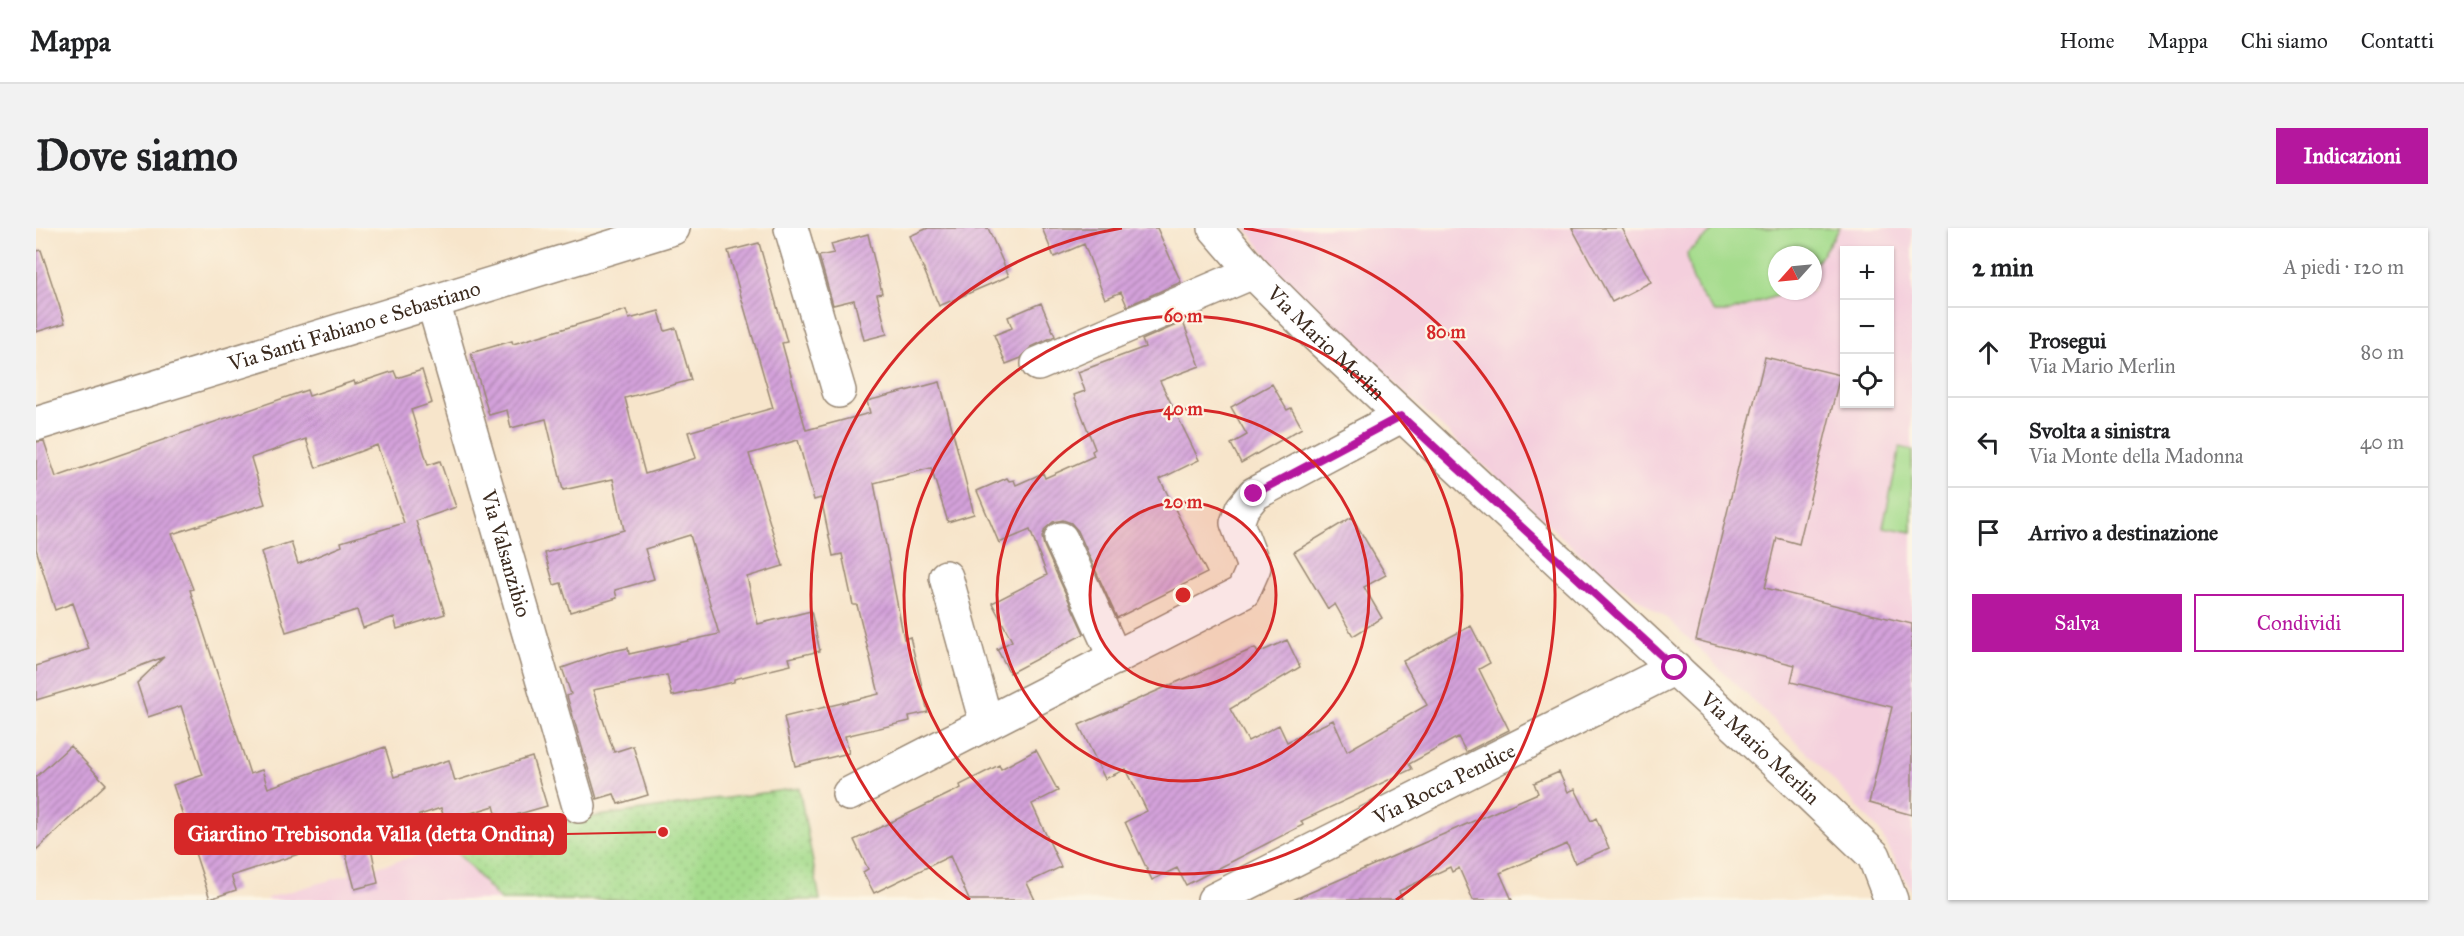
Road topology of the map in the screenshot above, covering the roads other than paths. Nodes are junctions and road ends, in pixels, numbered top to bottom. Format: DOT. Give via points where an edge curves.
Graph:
graph roads {
  1 [pos="673,228"];
  2 [pos="791,228"];
  3 [pos="1215,228"];
  4 [pos="1253,273"];
  5 [pos="433,302"];
  6 [pos="1038,364"];
  7 [pos="839,391"];
  8 [pos="1401,416"];
  9 [pos="36,424"];
  10 [pos="1061,539"];
  11 [pos="946,577"];
  12 [pos="1115,658"];
  13 [pos="1675,668"];
  14 [pos="986,722"];
  15 [pos="849,794"];
  16 [pos="579,806"];
  17 [pos="1881,897"];
  18 [pos="1214,900"];
  1 -- 5 [label="street, Via Santi Fabiano e Sebastiano"];
  2 -- 7 [label="street"];
  3 -- 4 [label="street, Via Mario Merlin"];
  4 -- 6 [label="street, Via Mario Merlin"];
  4 -- 8 [label="street, Via Mario Merlin"];
  5 -- 9 [label="street, Via Santi Fabiano e Sebastiano"];
  5 -- 16 [label="street, Via Valsanzibio"];
  8 -- 12 [label="street" via="1254,494 1237,523 1254,567 1243,592"];
  8 -- 13 [label="street, Via Mario Merlin"];
  10 -- 12 [label="street"];
  11 -- 14 [label="street"];
  12 -- 14 [label="street"];
  13 -- 17 [label="street, Via Mario Merlin" via="1874,856"];
  13 -- 18 [label="street, Via Rocca Pendice"];
  14 -- 15 [label="street"];
}
